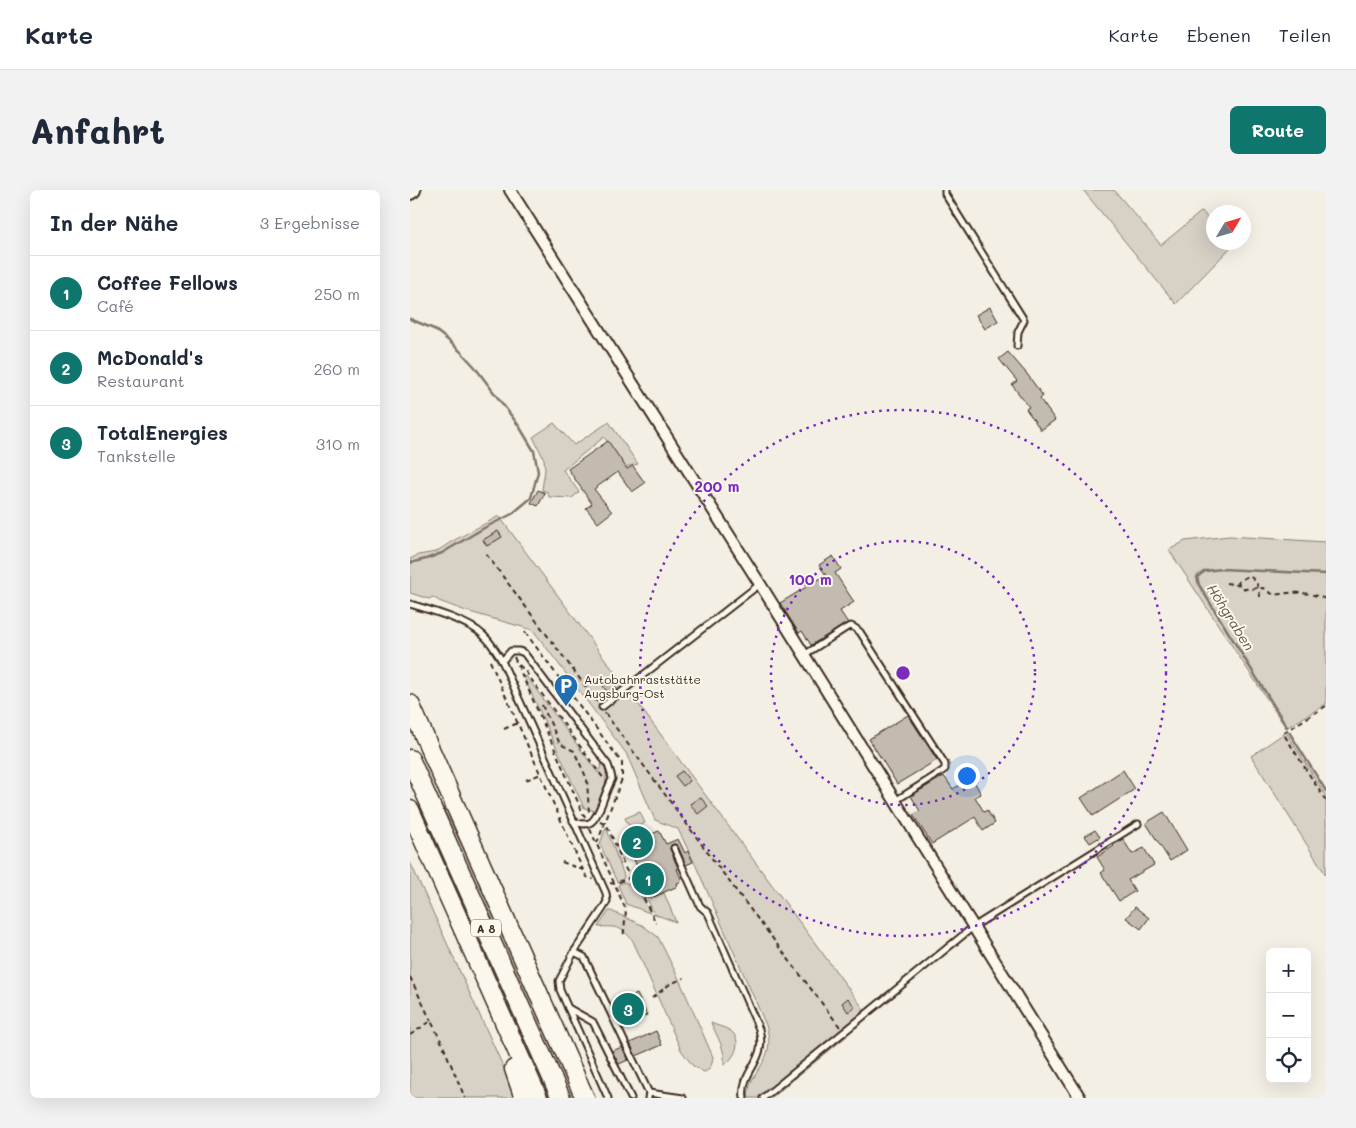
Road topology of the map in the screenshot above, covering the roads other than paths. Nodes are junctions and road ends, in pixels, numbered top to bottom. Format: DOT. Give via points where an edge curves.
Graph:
graph roads {
  1 [pos="510,190"];
  2 [pos="945,190"];
  3 [pos="1017,346"];
  4 [pos="760,584"];
  5 [pos="410,604"];
  6 [pos="804,655"];
  7 [pos="502,661"];
  8 [pos="410,704"];
  9 [pos="602,707"];
  10 [pos="410,759"];
  11 [pos="895,801"];
  12 [pos="410,810"];
  13 [pos="573,821"];
  14 [pos="1138,824"];
  15 [pos="674,848"];
  16 [pos="973,927"];
  17 [pos="574,952"];
  18 [pos="483,974"];
  19 [pos="568,1008"];
  20 [pos="648,1095"];
  21 [pos="524,1098"];
  22 [pos="538,1098"];
  23 [pos="561,1098"];
  24 [pos="585,1098"];
  25 [pos="608,1098"];
  26 [pos="631,1098"];
  27 [pos="683,1098"];
  28 [pos="744,1098"];
  29 [pos="763,1098"];
  30 [pos="1080,1098"];
  1 -- 4 [label="street"];
  2 -- 3 [label="lane" via="1024,320 1018,332"];
  4 -- 6 [label="street"];
  4 -- 9 [label="lane"];
  5 -- 7 [label="lane" via="470,625 493,645"];
  6 -- 11 [label="street"];
  6 -- 11 [label="lane" via="846,628 855,628 944,764 946,769"];
  7 -- 13 [label="lane"];
  7 -- 13 [label="lane" via="512,651 526,656 604,758 612,774 595,820 588,824"];
  8 -- 24 [label="highway"];
  10 -- 23 [label="highway, A 8"];
  11 -- 16 [label="street"];
  12 -- 18 [label="highway, A 8"];
  13 -- 17 [label="lane" via="607,901"];
  14 -- 16 [label="lane"];
  15 -- 28 [label="lane" via="700,906 708,913 759,1028 761,1046 745,1082"];
  16 -- 29 [label="lane"];
  16 -- 30 [label="street"];
  17 -- 19 [label="lane" via="559,981"];
  17 -- 20 [label="lane" via="584,957"];
  18 -- 21 [label="highway"];
  18 -- 22 [label="highway, A 8"];
  19 -- 25 [label="lane"];
  19 -- 26 [label="lane" via="593,1022"];
  20 -- 27 [label="lane"];
}
